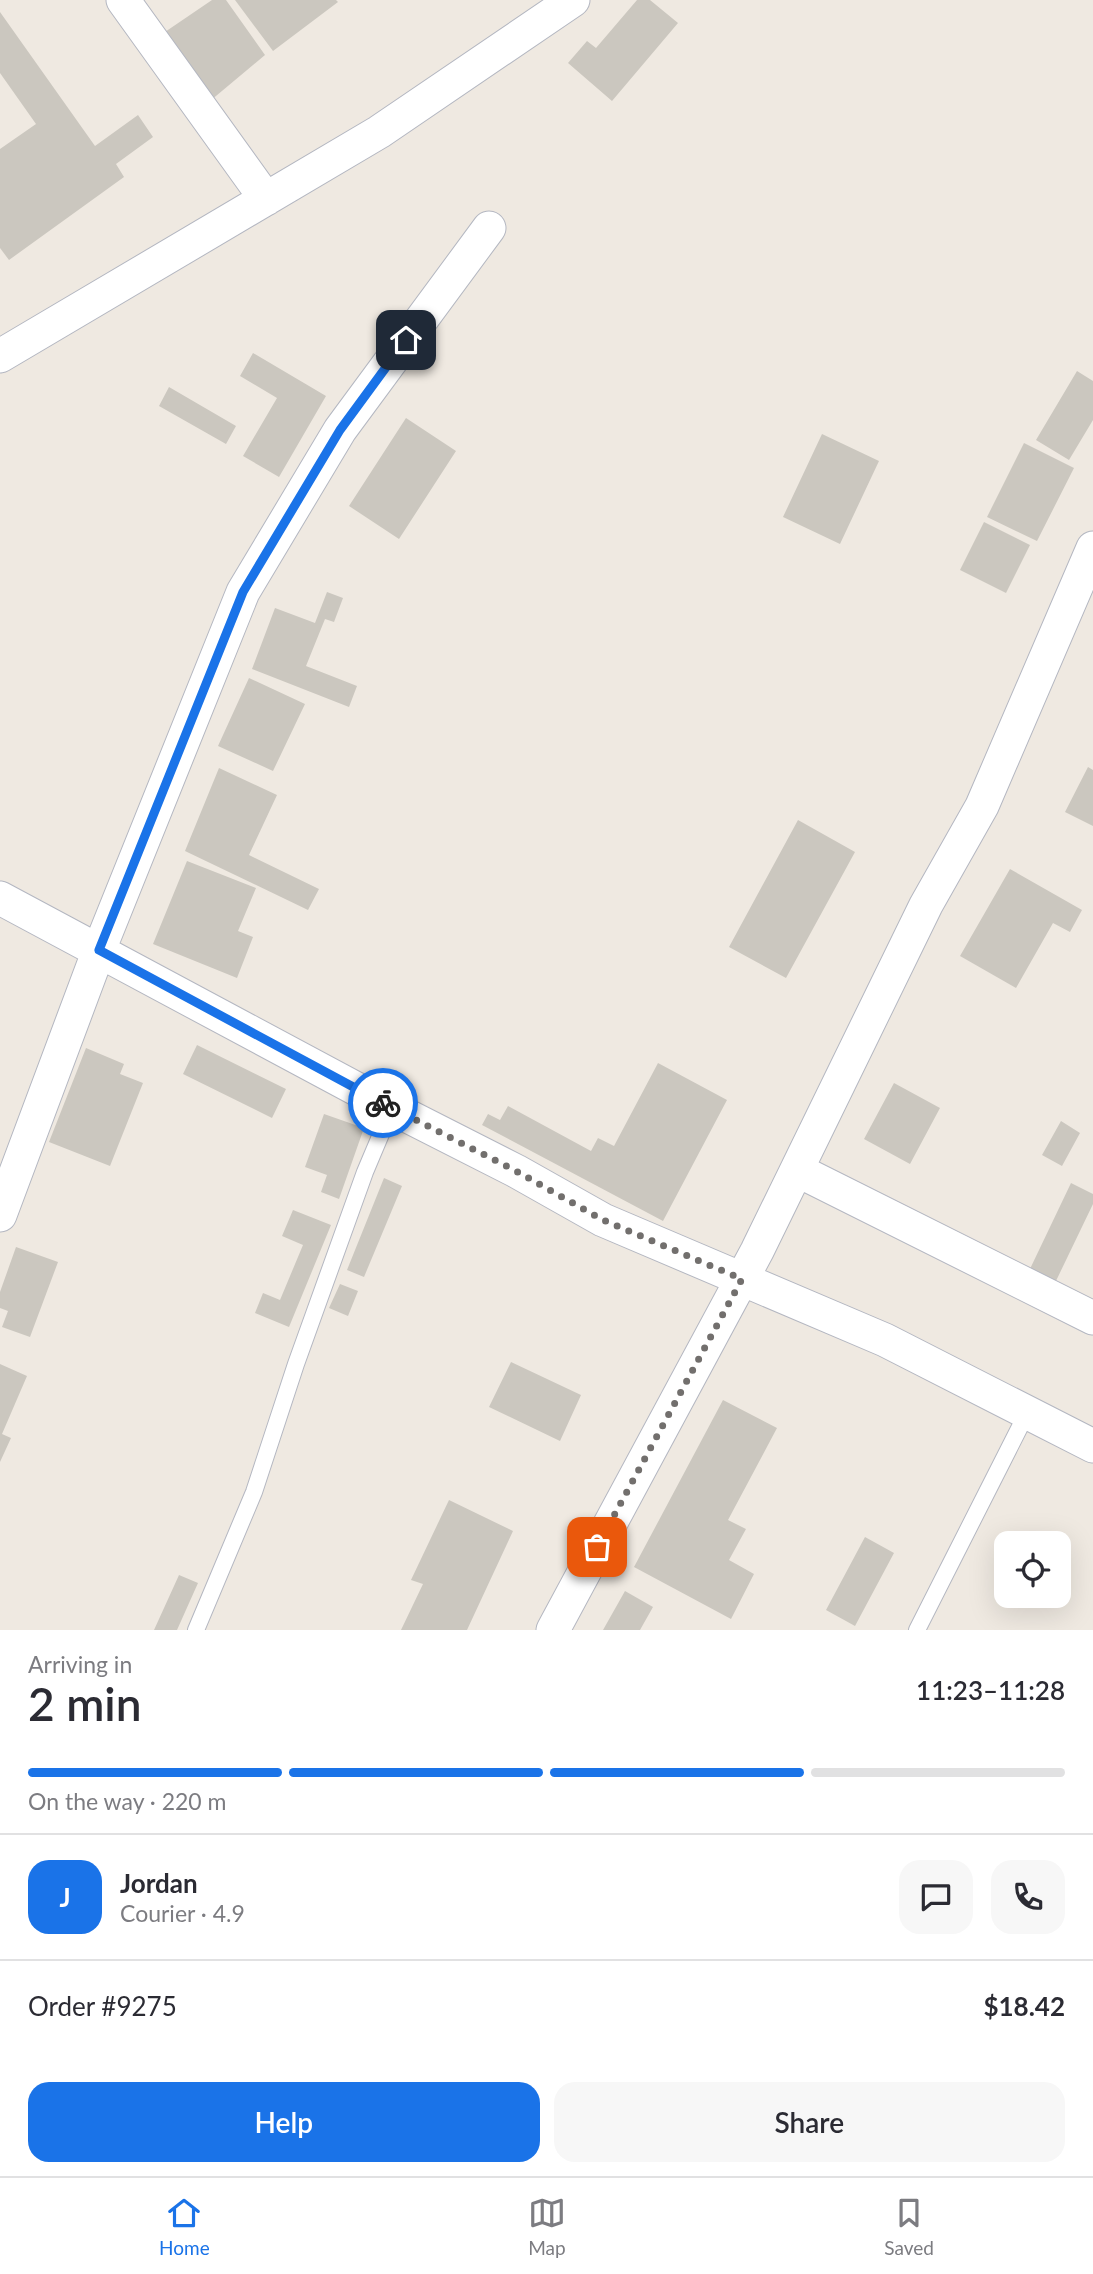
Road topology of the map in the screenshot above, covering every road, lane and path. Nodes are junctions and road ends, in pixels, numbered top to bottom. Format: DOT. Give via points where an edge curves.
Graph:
graph roads {
  1 [pos="123,0"];
  2 [pos="573,0"];
  3 [pos="266,199"];
  4 [pos="489,228"];
  5 [pos="0,356"];
  6 [pos="1093,548"];
  7 [pos="0,898"];
  8 [pos="99,950"];
  9 [pos="392,1108"];
  10 [pos="797,1170"];
  11 [pos="0,1216"];
  12 [pos="742,1279"];
  13 [pos="1093,1318"];
  14 [pos="1027,1413"];
  15 [pos="1093,1446"];
  16 [pos="196,1630"];
  17 [pos="553,1630"];
  18 [pos="917,1630"];
  1 -- 3 [label="street"];
  2 -- 3 [label="street" via="379,132"];
  3 -- 5 [label="street"];
  4 -- 8 [label="street" via="340,430 243,592"];
  6 -- 10 [label="street" via="982,806 926,905"];
  7 -- 8 [label="street"];
  8 -- 9 [label="street"];
  8 -- 11 [label="street"];
  9 -- 12 [label="street" via="603,1220"];
  9 -- 16 [label="lane" via="296,1364 254,1493"];
  10 -- 12 [label="street"];
  10 -- 13 [label="street"];
  12 -- 14 [label="street" via="885,1340"];
  12 -- 17 [label="street"];
  14 -- 15 [label="street"];
  14 -- 18 [label="lane"];
}
